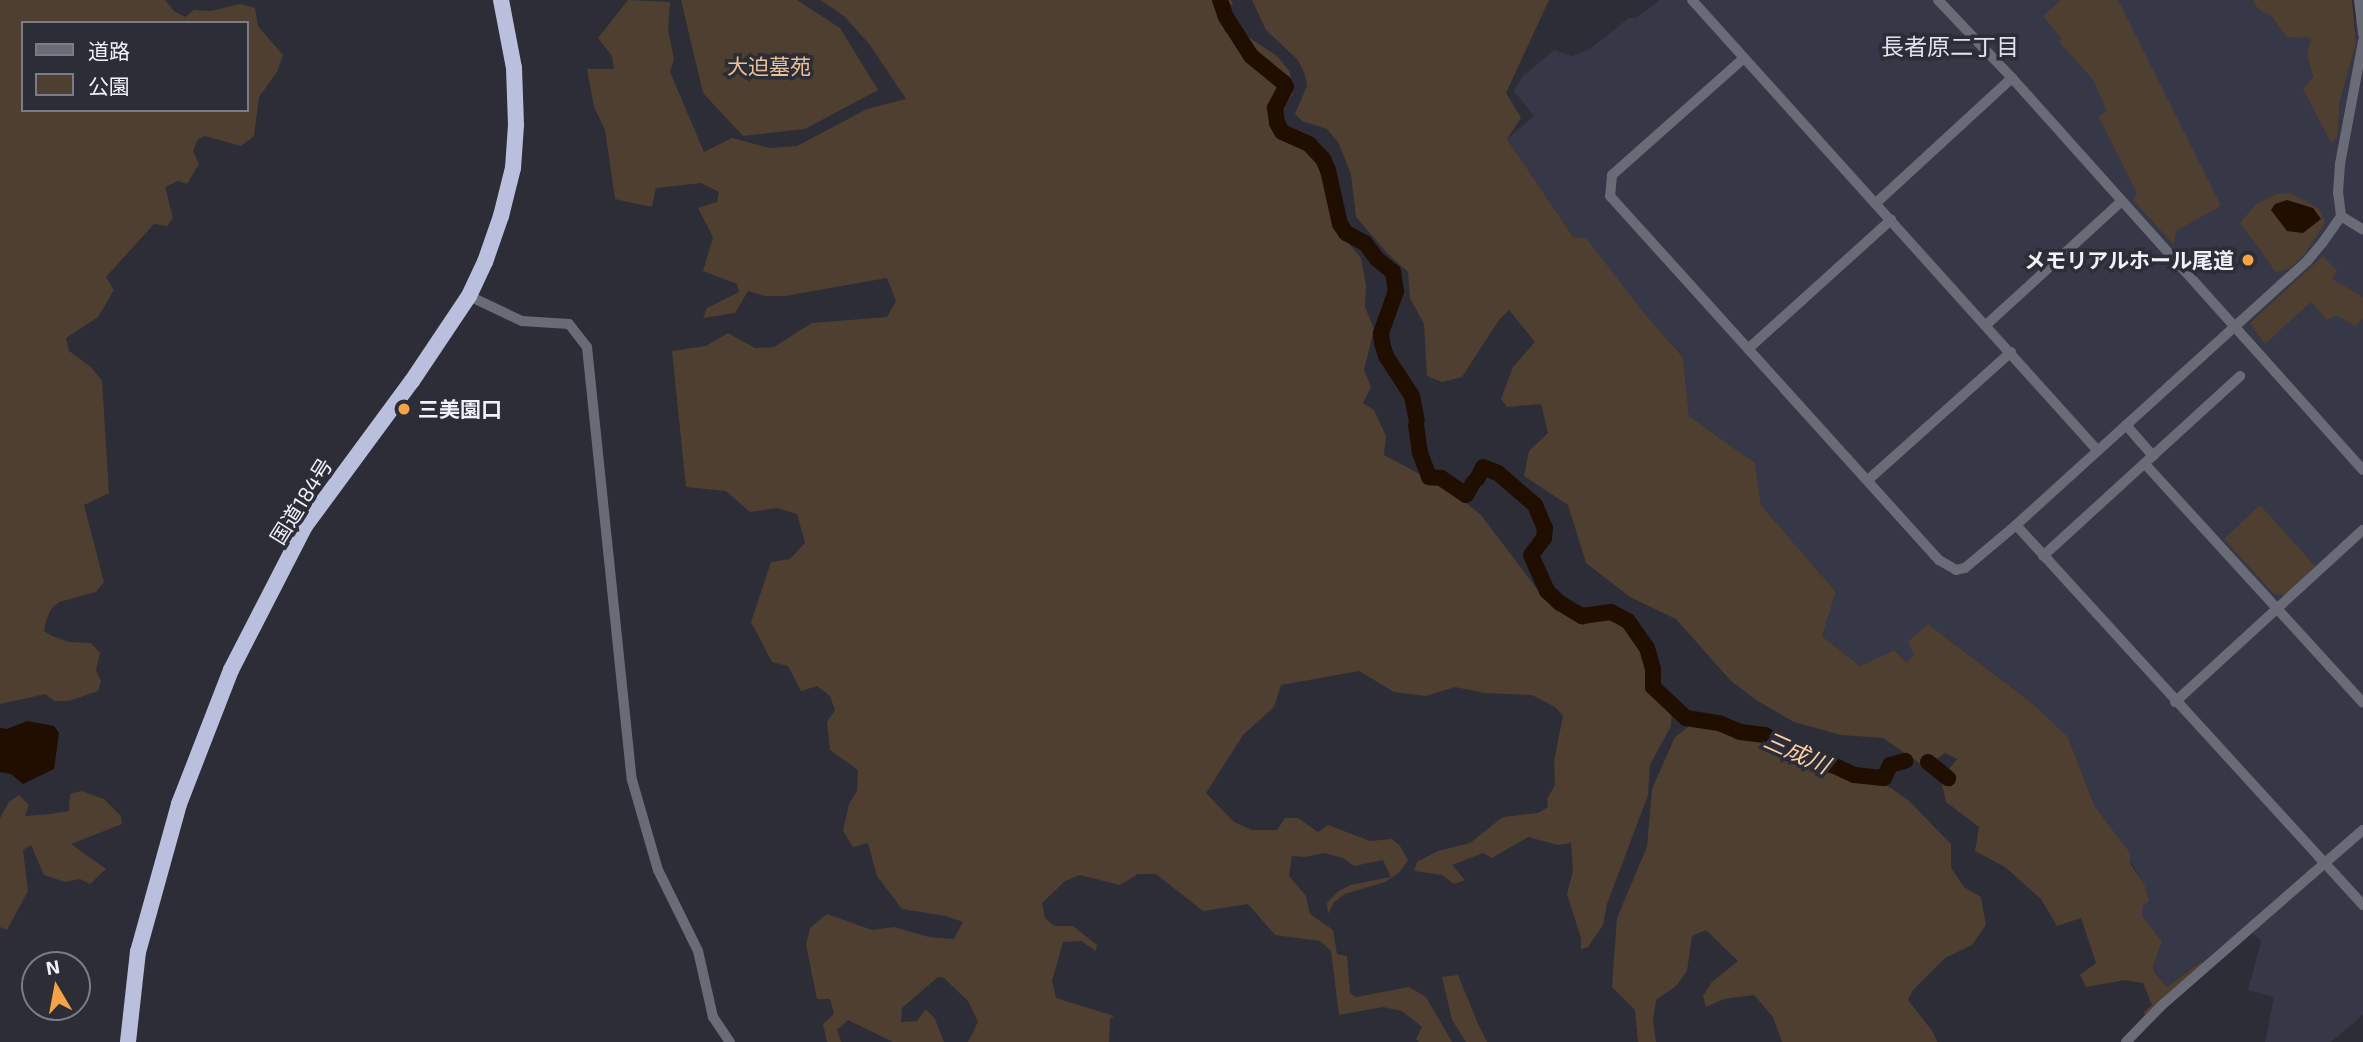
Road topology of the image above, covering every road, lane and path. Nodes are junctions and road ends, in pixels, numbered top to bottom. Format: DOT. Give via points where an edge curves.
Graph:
graph roads {
  1 [pos="501,0"];
  2 [pos="1692,0"];
  3 [pos="1938,0"];
  4 [pos="2359,0"];
  5 [pos="2363,34"];
  6 [pos="2363,41"];
  7 [pos="1744,58"];
  8 [pos="2012,78"];
  9 [pos="2122,201"];
  10 [pos="1876,203"];
  11 [pos="2341,215"];
  12 [pos="1891,220"];
  13 [pos="2363,230"];
  14 [pos="469,296"];
  15 [pos="1986,325"];
  16 [pos="2233,328"];
  17 [pos="1748,349"];
  18 [pos="2011,352"];
  19 [pos="2240,376"];
  20 [pos="2126,425"];
  21 [pos="2097,450"];
  22 [pos="2149,460"];
  23 [pos="2363,470"];
  24 [pos="1868,480"];
  25 [pos="2016,525"];
  26 [pos="2363,530"];
  27 [pos="2043,556"];
  28 [pos="2278,608"];
  29 [pos="2175,702"];
  30 [pos="2363,702"];
  31 [pos="2363,830"];
  32 [pos="2326,864"];
  33 [pos="2363,905"];
  34 [pos="128,1042"];
  35 [pos="730,1042"];
  36 [pos="2126,1042"];
  1 -- 14 [label="highway, 国道184号" via="514,68 513,168 501,216"];
  2 -- 7 [label="street"];
  3 -- 8 [label="street"];
  4 -- 5 [label="street"];
  6 -- 11 [label="street" via="2342,153"];
  7 -- 10 [label="street"];
  7 -- 17 [label="street" via="1612,176 1610,196"];
  8 -- 9 [label="street"];
  8 -- 10 [label="street"];
  9 -- 15 [label="street"];
  9 -- 16 [label="street"];
  10 -- 12 [label="street"];
  11 -- 13 [label="street"];
  11 -- 16 [label="street" via="2308,260"];
  12 -- 15 [label="street"];
  12 -- 17 [label="street"];
  14 -- 34 [label="highway, 国道184号" via="305,526 231,670 176,816 138,952"];
  14 -- 35 [label="street" via="522,321 569,324 587,347 632,780 659,870 698,951 713,1017"];
  15 -- 18 [label="street"];
  16 -- 20 [label="street"];
  16 -- 23 [label="street"];
  17 -- 24 [label="street"];
  18 -- 21 [label="street"];
  18 -- 24 [label="street"];
  19 -- 22 [label="street"];
  20 -- 21 [label="street"];
  20 -- 22 [label="street"];
  21 -- 25 [label="street"];
  22 -- 27 [label="street"];
  22 -- 28 [label="street"];
  24 -- 25 [label="street" via="1939,560 1956,570 1965,568"];
  25 -- 27 [label="street"];
  26 -- 28 [label="street"];
  27 -- 29 [label="street"];
  28 -- 29 [label="street"];
  28 -- 30 [label="street"];
  29 -- 32 [label="street"];
  31 -- 32 [label="street"];
  32 -- 33 [label="street"];
  32 -- 36 [label="street" via="2161,1006"];
}
